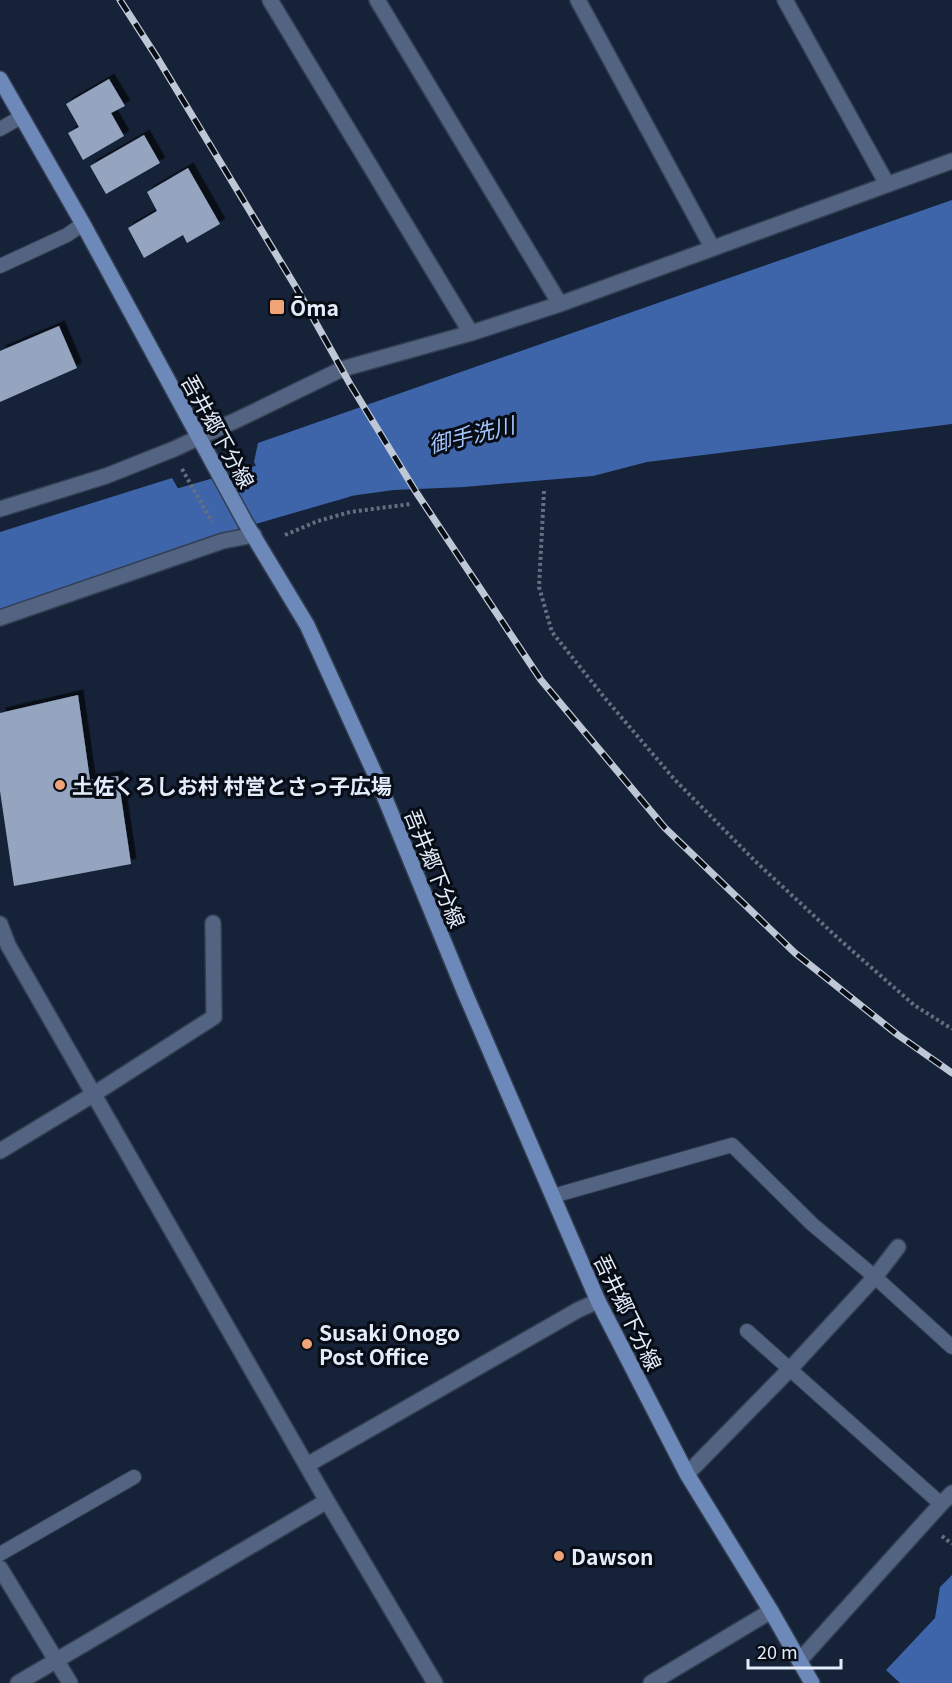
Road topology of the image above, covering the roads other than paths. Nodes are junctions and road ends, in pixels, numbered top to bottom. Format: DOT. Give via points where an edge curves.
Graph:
graph roads {
  1 [pos="270,0"];
  2 [pos="377,0"];
  3 [pos="578,0"];
  4 [pos="785,0"];
  5 [pos="0,79"];
  6 [pos="21,117"];
  7 [pos="0,129"];
  8 [pos="952,160"];
  9 [pos="887,184"];
  10 [pos="83,224"];
  11 [pos="712,247"];
  12 [pos="0,266"];
  13 [pos="560,304"];
  14 [pos="471,333"];
  15 [pos="199,437"];
  16 [pos="0,509"];
  17 [pos="250,529"];
  18 [pos="0,618"];
  19 [pos="213,923"];
  20 [pos="0,924"];
  21 [pos="94,1094"];
  22 [pos="0,1151"];
  23 [pos="553,1196"];
  24 [pos="898,1247"];
  25 [pos="875,1276"];
  26 [pos="598,1301"];
  27 [pos="747,1331"];
  28 [pos="952,1347"];
  29 [pos="790,1369"];
  30 [pos="308,1465"];
  31 [pos="687,1474"];
  32 [pos="134,1477"];
  33 [pos="946,1498"];
  34 [pos="327,1501"];
  35 [pos="0,1554"];
  36 [pos="0,1568"];
  37 [pos="5,1590"];
  38 [pos="771,1611"];
  39 [pos="57,1661"];
  40 [pos="799,1661"];
  41 [pos="18,1683"];
  42 [pos="70,1683"];
  43 [pos="435,1683"];
  44 [pos="651,1683"];
  45 [pos="812,1683"];
  1 -- 14 [label="street"];
  2 -- 13 [label="street"];
  3 -- 11 [label="street"];
  4 -- 9 [label="street"];
  5 -- 6 [label="main road, 吾井郷下分線"];
  6 -- 7 [label="lane"];
  6 -- 10 [label="main road, 吾井郷下分線"];
  8 -- 9 [label="street"];
  9 -- 11 [label="street"];
  10 -- 12 [label="lane"];
  10 -- 15 [label="main road, 吾井郷下分線"];
  11 -- 13 [label="street"];
  13 -- 14 [label="street"];
  14 -- 15 [label="street" via="342,369"];
  15 -- 16 [label="street" via="106,476"];
  15 -- 17 [label="main road, 吾井郷下分線"];
  17 -- 18 [label="street"];
  17 -- 23 [label="main road, 吾井郷下分線" via="307,625 375,774"];
  19 -- 21 [label="street" via="214,1017"];
  20 -- 21 [label="street" via="8,945"];
  21 -- 22 [label="street"];
  21 -- 30 [label="street"];
  23 -- 25 [label="lane" via="732,1145 812,1224"];
  23 -- 26 [label="main road, 吾井郷下分線"];
  24 -- 25 [label="street"];
  25 -- 28 [label="lane"];
  25 -- 29 [label="street"];
  26 -- 30 [label="street"];
  26 -- 31 [label="main road, 吾井郷下分線"];
  27 -- 29 [label="lane"];
  29 -- 31 [label="street"];
  29 -- 33 [label="lane"];
  30 -- 34 [label="street"];
  31 -- 38 [label="main road, 吾井郷下分線"];
  32 -- 35 [label="lane"];
  33 -- 40 [label="street"];
  34 -- 39 [label="street"];
  34 -- 43 [label="street"];
  36 -- 37 [label="street"];
  37 -- 39 [label="street"];
  38 -- 40 [label="main road, 吾井郷下分線"];
  38 -- 44 [label="street"];
  39 -- 41 [label="street"];
  39 -- 42 [label="street"];
  40 -- 45 [label="main road, 吾井郷下分線"];
}
